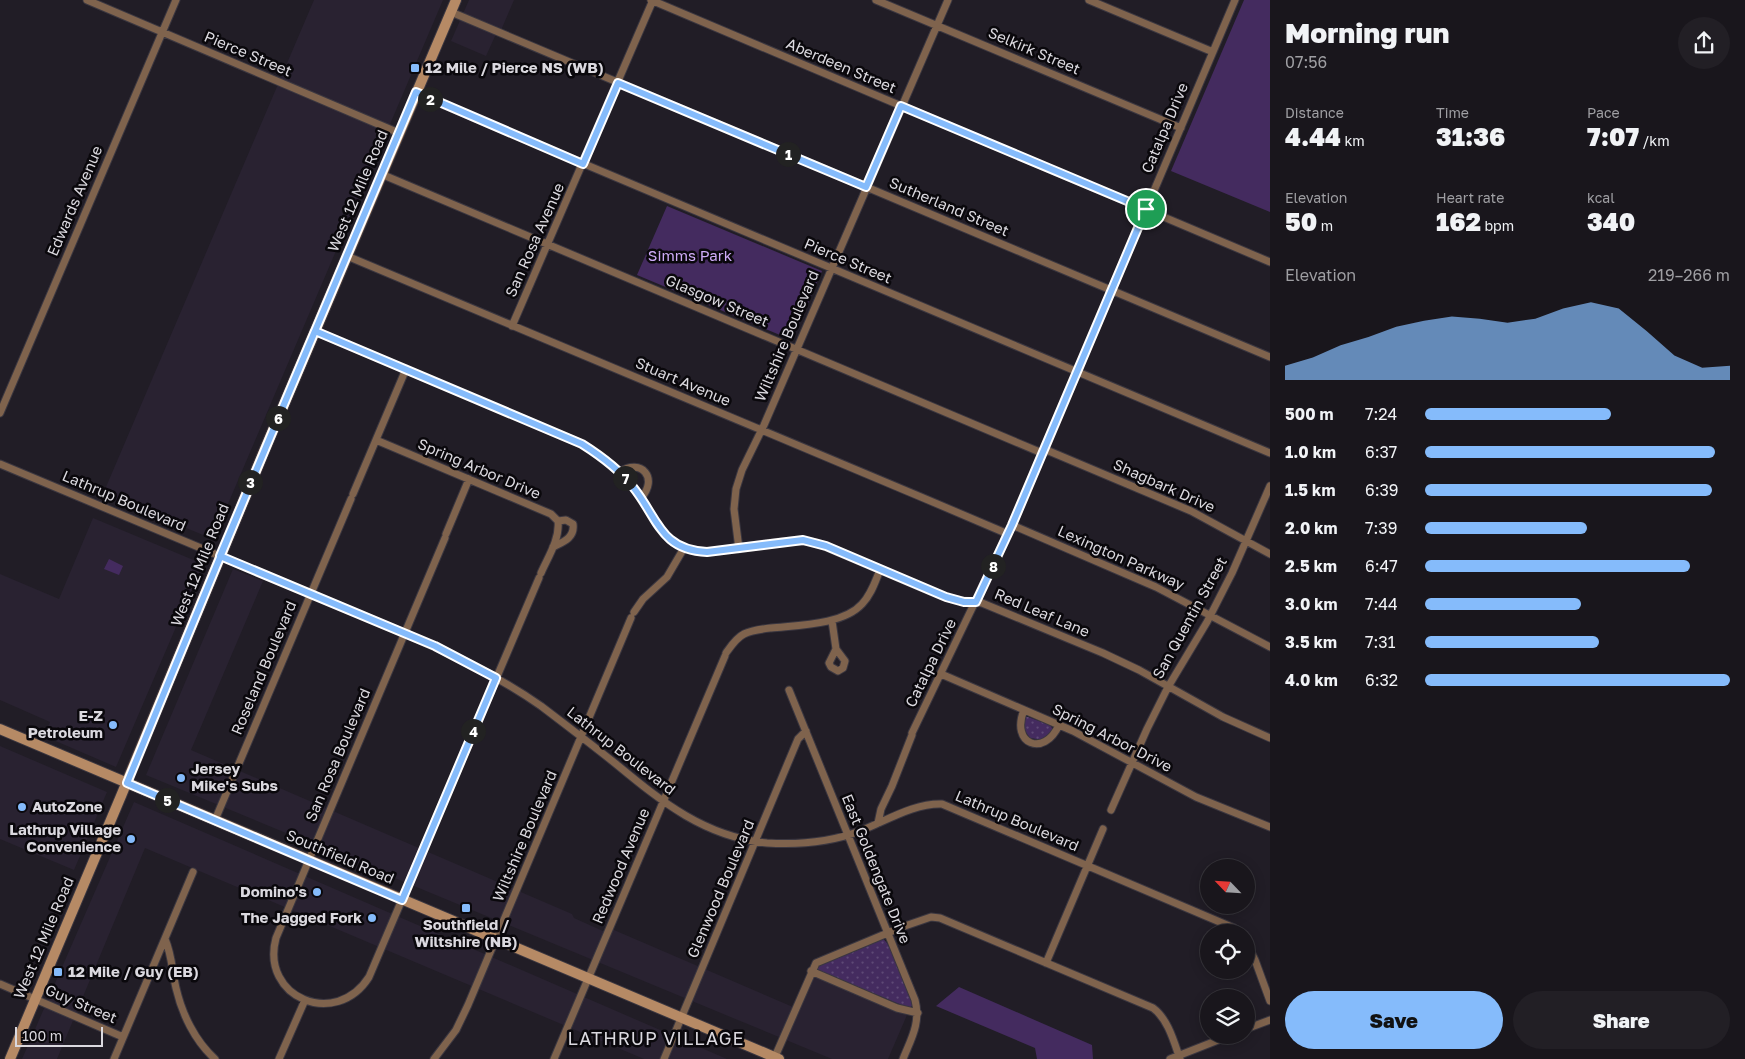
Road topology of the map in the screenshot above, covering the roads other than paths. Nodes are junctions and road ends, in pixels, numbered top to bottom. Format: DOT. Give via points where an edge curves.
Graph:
graph roads {
  1 [pos="87,0"];
  2 [pos="176,0"];
  3 [pos="456,0"];
  4 [pos="652,0"];
  5 [pos="876,0"];
  6 [pos="948,0"];
  7 [pos="1088,0"];
  8 [pos="1235,0"];
  9 [pos="451,12"];
  10 [pos="937,25"];
  11 [pos="162,32"];
  12 [pos="1213,52"];
  13 [pos="618,83"];
  14 [pos="416,92"];
  15 [pos="901,106"];
  16 [pos="1181,128"];
  17 [pos="399,133"];
  18 [pos="583,164"];
  19 [pos="382,174"];
  20 [pos="866,187"];
  21 [pos="1146,209"];
  22 [pos="547,245"];
  23 [pos="347,256"];
  24 [pos="1270,262"];
  25 [pos="831,268"];
  26 [pos="1112,290"];
  27 [pos="512,326"];
  28 [pos="315,331"];
  29 [pos="797,349"];
  30 [pos="1270,357"];
  31 [pos="406,369"];
  32 [pos="1077,371"];
  33 [pos="0,413"];
  34 [pos="761,431"];
  35 [pos="376,440"];
  36 [pos="1043,451"];
  37 [pos="1270,453"];
  38 [pos="0,464"];
  39 [pos="620,472"];
  40 [pos="469,480"];
  41 [pos="1270,486"];
  42 [pos="640,498"];
  43 [pos="558,521"];
  44 [pos="1012,525"];
  45 [pos="1008,534"];
  46 [pos="1246,541"];
  47 [pos="553,547"];
  48 [pos="684,548"];
  49 [pos="739,549"];
  50 [pos="1270,554"];
  51 [pos="220,556"];
  52 [pos="880,570"];
  53 [pos="310,594"];
  54 [pos="976,602"];
  55 [pos="1210,616"];
  56 [pos="832,621"];
  57 [pos="404,633"];
  58 [pos="1270,647"];
  59 [pos="836,649"];
  60 [pos="940,674"];
  61 [pos="496,678"];
  62 [pos="1168,687"];
  63 [pos="789,690"];
  64 [pos="1024,710"];
  65 [pos="1059,726"];
  66 [pos="0,729"];
  67 [pos="806,731"];
  68 [pos="581,737"];
  69 [pos="1270,738"];
  70 [pos="1132,762"];
  71 [pos="127,783"];
  72 [pos="663,802"];
  73 [pos="1111,810"];
  74 [pos="215,820"];
  75 [pos="878,823"];
  76 [pos="1270,827"];
  77 [pos="1103,829"];
  78 [pos="848,835"];
  79 [pos="755,841"];
  80 [pos="309,860"];
  81 [pos="1088,866"];
  82 [pos="193,872"];
  83 [pos="402,900"];
  84 [pos="1225,924"];
  85 [pos="887,932"];
  86 [pos="165,939"];
  87 [pos="496,939"];
  88 [pos="1255,960"];
  89 [pos="1046,962"];
  90 [pos="811,971"];
  91 [pos="588,979"];
  92 [pos="0,984"];
  93 [pos="35,999"];
  94 [pos="305,1000"];
  95 [pos="1270,1001"];
  96 [pos="918,1013"];
  97 [pos="681,1018"];
  98 [pos="1270,1020"];
  99 [pos="1255,1026"];
  100 [pos="123,1037"];
  101 [pos="1210,1044"];
  102 [pos="1180,1057"];
  103 [pos="776,1058"];
  104 [pos="10,1059"];
  105 [pos="114,1059"];
  106 [pos="215,1059"];
  107 [pos="279,1059"];
  108 [pos="434,1059"];
  109 [pos="554,1059"];
  110 [pos="664,1059"];
  111 [pos="903,1059"];
  112 [pos="1170,1059"];
  1 -- 11 [label="street, Pierce Street"];
  2 -- 11 [label="street, Edwards Avenue"];
  3 -- 9 [label="main road, West 12 Mile Road"];
  4 -- 13 [label="street, San Rosa Avenue"];
  4 -- 15 [label="street, Aberdeen Street"];
  5 -- 10 [label="street, Selkirk Street"];
  6 -- 10 [label="street, Wiltshire Boulevard"];
  7 -- 12 [label="street"];
  8 -- 12 [label="street, Catalpa Drive"];
  9 -- 13 [label="street, Sutherland Street"];
  9 -- 14 [label="main road, West 12 Mile Road"];
  10 -- 15 [label="street, Wiltshire Boulevard"];
  10 -- 16 [label="street, Selkirk Street"];
  11 -- 17 [label="street, Pierce Street"];
  11 -- 33 [label="street, Edwards Avenue"];
  12 -- 16 [label="street, Catalpa Drive"];
  13 -- 18 [label="street, San Rosa Avenue"];
  13 -- 20 [label="street, Sutherland Street"];
  14 -- 17 [label="main road, West 12 Mile Road"];
  14 -- 18 [label="street, Pierce Street"];
  15 -- 20 [label="street, Wiltshire Boulevard"];
  15 -- 21 [label="street, Aberdeen Street"];
  16 -- 21 [label="street, Catalpa Drive"];
  17 -- 19 [label="main road, West 12 Mile Road"];
  18 -- 22 [label="street, San Rosa Avenue"];
  18 -- 25 [label="street, Pierce Street"];
  19 -- 22 [label="street, Glasgow Street"];
  19 -- 23 [label="main road, West 12 Mile Road"];
  20 -- 25 [label="street, Wiltshire Boulevard"];
  20 -- 26 [label="street, Sutherland Street"];
  21 -- 24 [label="street, Aberdeen Street"];
  21 -- 26 [label="street, Catalpa Drive"];
  22 -- 27 [label="street, San Rosa Avenue"];
  22 -- 29 [label="street, Glasgow Street"];
  23 -- 27 [label="street, Stuart Avenue"];
  23 -- 28 [label="main road, West 12 Mile Road"];
  25 -- 29 [label="street, Wiltshire Boulevard"];
  25 -- 32 [label="street, Pierce Street"];
  26 -- 30 [label="street, Sutherland Street"];
  26 -- 32 [label="street, Catalpa Drive"];
  27 -- 34 [label="street, Stuart Avenue" via="592,357"];
  28 -- 31 [label="street, Red Leaf Lane"];
  28 -- 51 [label="main road, West 12 Mile Road"];
  29 -- 34 [label="street, Wiltshire Boulevard"];
  29 -- 36 [label="street, Glasgow Street"];
  31 -- 35 [label="street, Roseland Boulevard"];
  31 -- 39 [label="street, Red Leaf Lane" via="576,441"];
  32 -- 36 [label="street, Catalpa Drive"];
  32 -- 37 [label="street, Pierce Street"];
  34 -- 45 [label="street, Stuart Avenue"];
  34 -- 49 [label="street, Wiltshire Boulevard" via="736,489 734,509"];
  35 -- 40 [label="street, Spring Arbor Drive"];
  35 -- 53 [label="street, Roseland Boulevard"];
  36 -- 44 [label="street, Catalpa Drive"];
  36 -- 46 [label="street, Shagbark Drive" via="1176,504"];
  38 -- 51 [label="street, Lathrup Boulevard"];
  39 -- 42 [label="street, Red Leaf Lane"];
  39 -- 42 [label="street" via="633,467 646,472 649,484"];
  40 -- 43 [label="street, Spring Arbor Drive" via="551,514"];
  40 -- 57 [label="street, San Rosa Boulevard"];
  41 -- 46 [label="street, San Quentin Street"];
  42 -- 48 [label="street, Red Leaf Lane" via="664,534"];
  43 -- 47 [label="street"];
  43 -- 47 [label="street, Spring Arbor Drive" via="566,520 574,527 572,534"];
  44 -- 45 [label="street, Catalpa Drive"];
  44 -- 55 [label="street, Lexington Parkway" via="1142,580"];
  45 -- 54 [label="street, Catalpa Drive"];
  46 -- 50 [label="street, Shagbark Drive"];
  46 -- 55 [label="street, San Quentin Street"];
  47 -- 61 [label="street"];
  48 -- 49 [label="street, Red Leaf Lane" via="707,552"];
  48 -- 68 [label="street, Wiltshire Boulevard" via="667,577 646,595 633,615"];
  49 -- 52 [label="street, Red Leaf Lane" via="803,540 826,546"];
  51 -- 53 [label="street, Lathrup Boulevard"];
  51 -- 71 [label="main road, West 12 Mile Road"];
  52 -- 54 [label="street, Red Leaf Lane" via="946,597"];
  52 -- 56 [label="street, Redwood Avenue" via="864,603 849,615"];
  53 -- 57 [label="street, Lathrup Boulevard"];
  53 -- 74 [label="street, Roseland Boulevard"];
  54 -- 60 [label="street, Catalpa Drive"];
  54 -- 62 [label="street, Red Leaf Lane" via="1103,653"];
  55 -- 58 [label="street, Lexington Parkway"];
  55 -- 62 [label="street, San Quentin Street"];
  56 -- 59 [label="street"];
  56 -- 72 [label="street, Redwood Avenue" via="760,629 736,640 725,655"];
  57 -- 61 [label="street, Lathrup Boulevard"];
  57 -- 80 [label="street, San Rosa Boulevard"];
  60 -- 64 [label="street, Spring Arbor Drive"];
  60 -- 75 [label="street, Catalpa Drive" via="881,808"];
  61 -- 68 [label="street, Lathrup Boulevard"];
  61 -- 83 [label="street"];
  62 -- 69 [label="street, Red Leaf Lane"];
  62 -- 70 [label="street, San Quentin Street"];
  63 -- 67 [label="street, East Goldengate Drive"];
  64 -- 65 [label="street, Spring Arbor Drive"];
  64 -- 65 [label="street" via="1020,732 1032,743 1048,741"];
  65 -- 70 [label="street, Spring Arbor Drive"];
  66 -- 71 [label="main road, Southfield Road"];
  67 -- 78 [label="street, East Goldengate Drive"];
  67 -- 79 [label="street, Glenwood Boulevard" via="798,739"];
  68 -- 72 [label="street, Lathrup Boulevard"];
  68 -- 87 [label="street, Wiltshire Boulevard"];
  70 -- 73 [label="street, San Quentin Street"];
  70 -- 76 [label="street, Spring Arbor Drive" via="1196,797"];
  71 -- 74 [label="main road, Southfield Road"];
  71 -- 93 [label="main road, West 12 Mile Road"];
  72 -- 79 [label="street, Lathrup Boulevard" via="703,826"];
  72 -- 91 [label="street, Redwood Avenue"];
  74 -- 80 [label="main road, Southfield Road"];
  75 -- 78 [label="street, Lathrup Boulevard"];
  75 -- 81 [label="street, Lathrup Boulevard" via="933,804 942,804"];
  77 -- 81 [label="street"];
  78 -- 79 [label="street, Lathrup Boulevard" via="812,843"];
  78 -- 85 [label="street, East Goldengate Drive"];
  79 -- 97 [label="street, Glenwood Boulevard"];
  80 -- 83 [label="main road, Southfield Road"];
  80 -- 94 [label="street, San Rosa Boulevard" via="274,949 275,966 280,977 292,992"];
  81 -- 84 [label="street, Lathrup Boulevard"];
  81 -- 89 [label="street"];
  82 -- 86 [label="street"];
  83 -- 87 [label="main road, Southfield Road"];
  83 -- 94 [label="street" via="362,987 338,1002"];
  85 -- 89 [label="street" via="931,917 940,918"];
  85 -- 90 [label="street" via="818,961"];
  85 -- 96 [label="street, East Goldengate Drive"];
  86 -- 100 [label="street"];
  86 -- 106 [label="street" via="170,950 176,989 188,1022"];
  87 -- 91 [label="main road, Southfield Road"];
  87 -- 108 [label="street, Wiltshire Boulevard" via="456,1030"];
  88 -- 95 [label="street"];
  89 -- 102 [label="street" via="1159,1012"];
  90 -- 96 [label="street" via="880,1001"];
  90 -- 103 [label="street"];
  91 -- 97 [label="main road, Southfield Road"];
  91 -- 109 [label="street, Redwood Avenue"];
  92 -- 93 [label="street, Guy Street"];
  93 -- 100 [label="street, Guy Street"];
  93 -- 104 [label="main road, West 12 Mile Road"];
  94 -- 107 [label="street"];
  96 -- 111 [label="street" via="916,1028"];
  97 -- 103 [label="main road, Southfield Road"];
  97 -- 110 [label="street, Glenwood Boulevard"];
  98 -- 99 [label="street"];
  100 -- 105 [label="street"];
  101 -- 102 [label="street"];
  102 -- 112 [label="street"];
}
